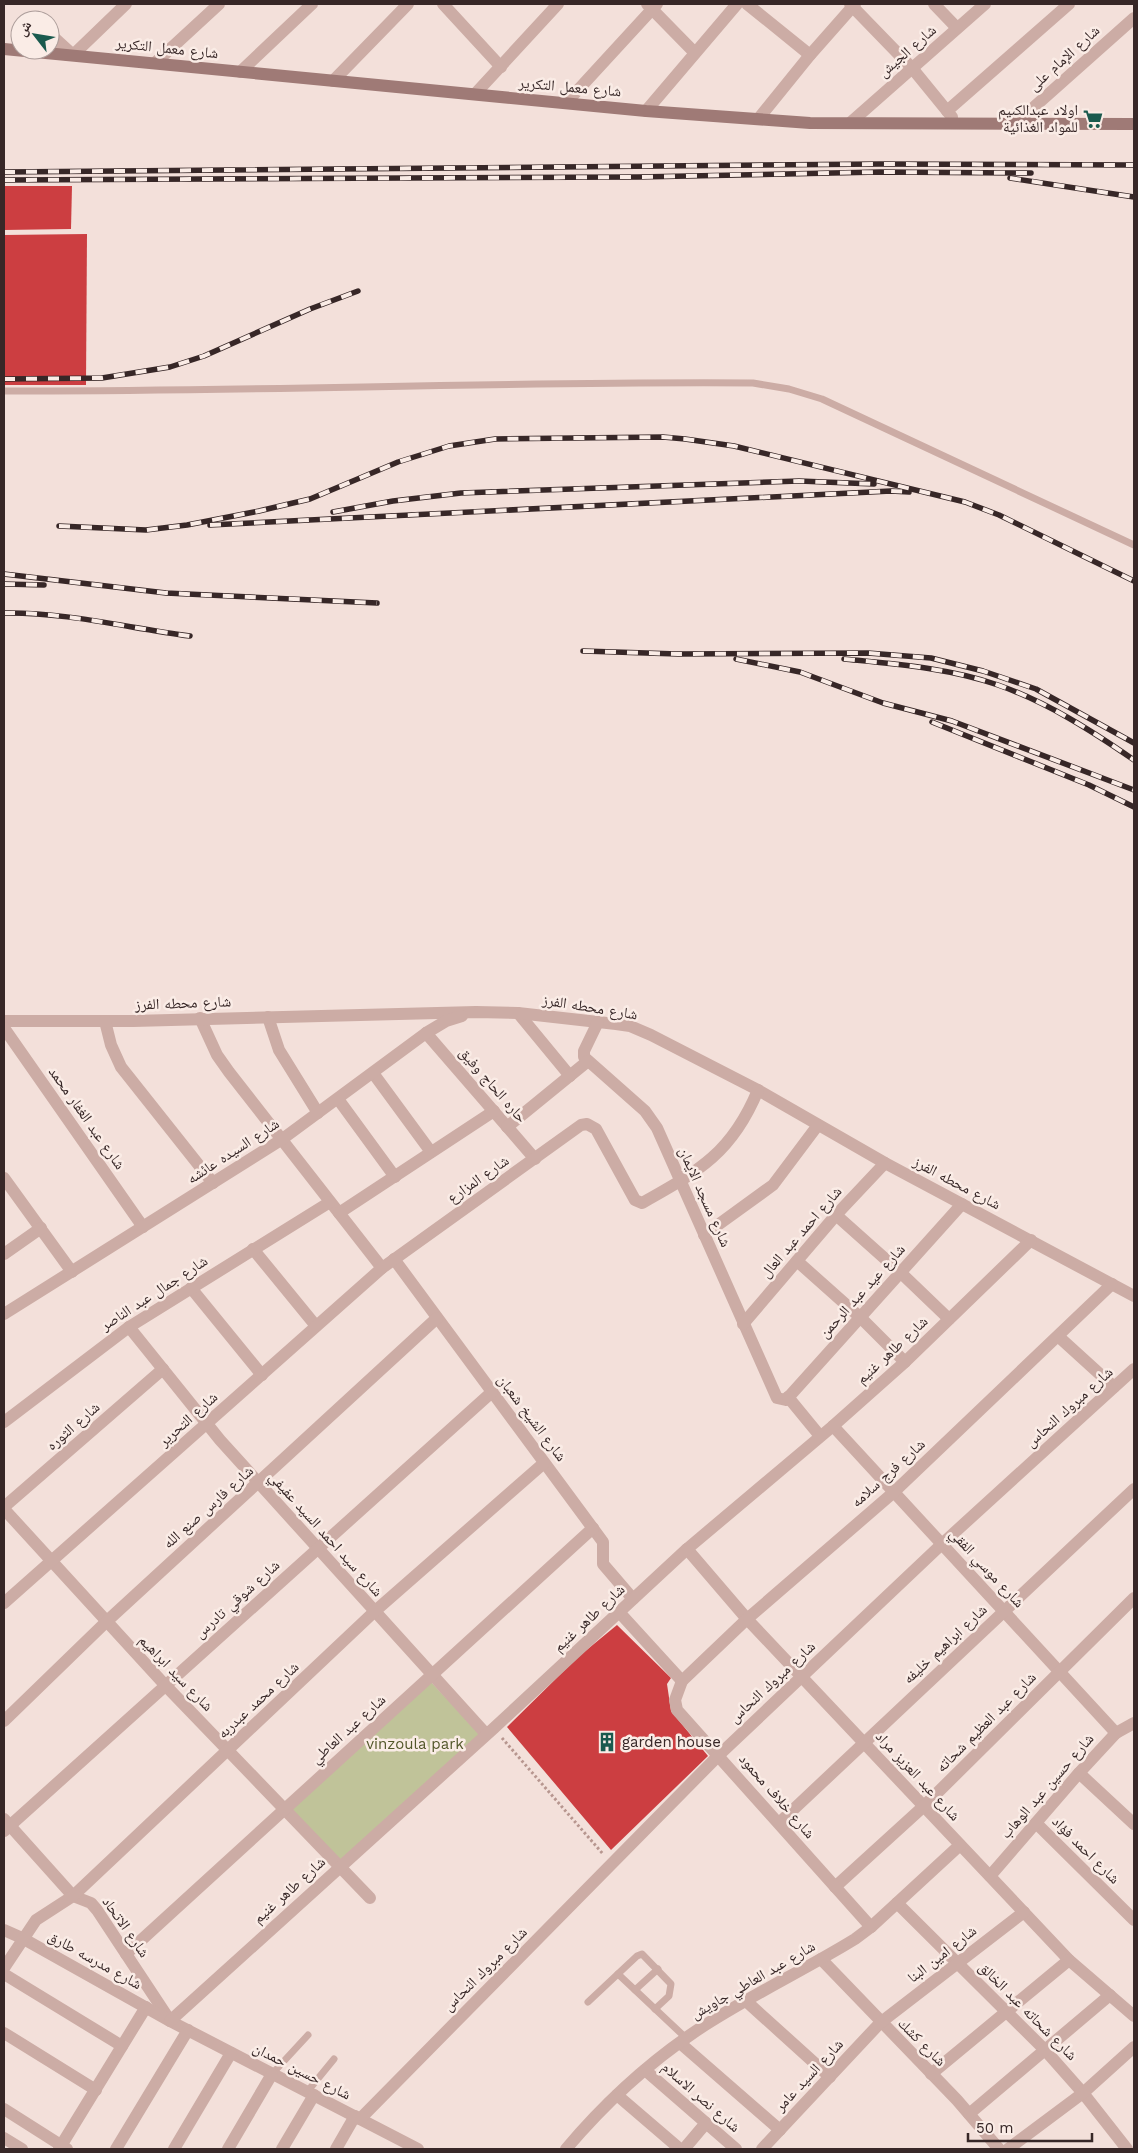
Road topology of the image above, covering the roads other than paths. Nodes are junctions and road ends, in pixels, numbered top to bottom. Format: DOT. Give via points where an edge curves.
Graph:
graph roads {
  1 [pos="126,4"];
  2 [pos="219,4"];
  3 [pos="312,4"];
  4 [pos="408,4"];
  5 [pos="443,4"];
  6 [pos="558,4"];
  7 [pos="737,4"];
  8 [pos="747,4"];
  9 [pos="934,4"];
  10 [pos="985,4"];
  11 [pos="1069,4"];
  12 [pos="852,5"];
  13 [pos="652,6"];
  14 [pos="1134,18"];
  15 [pos="957,28"];
  16 [pos="60,44"];
  17 [pos="4,49"];
  18 [pos="695,53"];
  19 [pos="70,55"];
  20 [pos="810,55"];
  21 [pos="155,63"];
  22 [pos="501,67"];
  23 [pos="912,68"];
  24 [pos="240,72"];
  25 [pos="333,80"];
  26 [pos="475,94"];
  27 [pos="566,103"];
  28 [pos="646,110"];
  29 [pos="947,111"];
  30 [pos="759,118"];
  31 [pos="1132,122"];
  32 [pos="850,123"];
  33 [pos="955,123"];
  34 [pos="1016,123"];
  35 [pos="4,391"];
  36 [pos="1134,545"];
  37 [pos="476,1012"];
  38 [pos="518,1012"];
  39 [pos="268,1017"];
  40 [pos="200,1018"];
  41 [pos="4,1020"];
  42 [pos="105,1020"];
  43 [pos="598,1022"];
  44 [pos="4,1028"];
  45 [pos="426,1033"];
  46 [pos="588,1060"];
  47 [pos="373,1073"];
  48 [pos="570,1076"];
  49 [pos="758,1090"];
  50 [pos="338,1099"];
  51 [pos="494,1111"];
  52 [pos="318,1114"];
  53 [pos="818,1125"];
  54 [pos="507,1126"];
  55 [pos="281,1140"];
  56 [pos="431,1152"];
  57 [pos="535,1159"];
  58 [pos="885,1163"];
  59 [pos="394,1177"];
  60 [pos="4,1178"];
  61 [pos="680,1182"];
  62 [pos="213,1183"];
  63 [pos="330,1202"];
  64 [pos="962,1204"];
  65 [pos="339,1214"];
  66 [pos="836,1215"];
  67 [pos="143,1227"];
  68 [pos="40,1228"];
  69 [pos="704,1235"];
  70 [pos="1031,1240"];
  71 [pos="253,1249"];
  72 [pos="4,1254"];
  73 [pos="394,1260"];
  74 [pos="796,1261"];
  75 [pos="382,1268"];
  76 [pos="72,1272"];
  77 [pos="901,1273"];
  78 [pos="1112,1284"];
  79 [pos="191,1288"];
  80 [pos="1134,1296"];
  81 [pos="4,1314"];
  82 [pos="437,1318"];
  83 [pos="861,1318"];
  84 [pos="949,1319"];
  85 [pos="743,1324"];
  86 [pos="129,1326"];
  87 [pos="316,1326"];
  88 [pos="1058,1337"];
  89 [pos="905,1362"];
  90 [pos="163,1368"];
  91 [pos="1134,1368"];
  92 [pos="262,1375"];
  93 [pos="1114,1387"];
  94 [pos="492,1392"];
  95 [pos="787,1399"];
  96 [pos="4,1422"];
  97 [pos="207,1424"];
  98 [pos="832,1426"];
  99 [pos="820,1436"];
  100 [pos="544,1463"];
  101 [pos="259,1482"];
  102 [pos="1134,1489"];
  103 [pos="894,1492"];
  104 [pos="4,1508"];
  105 [pos="593,1528"];
  106 [pos="942,1543"];
  107 [pos="319,1548"];
  108 [pos="687,1549"];
  109 [pos="50,1562"];
  110 [pos="1134,1598"];
  111 [pos="632,1599"];
  112 [pos="4,1603"];
  113 [pos="1004,1610"];
  114 [pos="374,1612"];
  115 [pos="619,1612"];
  116 [pos="747,1619"];
  117 [pos="106,1622"];
  118 [pos="1060,1671"];
  119 [pos="431,1675"];
  120 [pos="801,1677"];
  121 [pos="682,1681"];
  122 [pos="165,1685"];
  123 [pos="4,1722"];
  124 [pos="1134,1723"];
  125 [pos="490,1731"];
  126 [pos="1116,1733"];
  127 [pos="864,1743"];
  128 [pos="228,1750"];
  129 [pos="719,1755"];
  130 [pos="1079,1773"];
  131 [pos="924,1806"];
  132 [pos="284,1809"];
  133 [pos="779,1822"];
  134 [pos="1036,1823"];
  135 [pos="1134,1824"];
  136 [pos="6,1825"];
  137 [pos="960,1845"];
  138 [pos="339,1867"];
  139 [pos="990,1876"];
  140 [pos="835,1887"];
  141 [pos="73,1896"];
  142 [pos="370,1898"];
  143 [pos="897,1903"];
  144 [pos="1024,1912"];
  145 [pos="1134,1920"];
  146 [pos="871,1927"];
  147 [pos="4,1930"];
  148 [pos="22,1938"];
  149 [pos="126,1954"];
  150 [pos="821,1959"];
  151 [pos="1069,1960"];
  152 [pos="958,1963"];
  153 [pos="4,1968"];
  154 [pos="658,1969"];
  155 [pos="4,1974"];
  156 [pos="618,1974"];
  157 [pos="635,1990"];
  158 [pos="1110,1995"];
  159 [pos="746,2001"];
  160 [pos="588,2002"];
  161 [pos="146,2007"];
  162 [pos="654,2009"];
  163 [pos="1007,2011"];
  164 [pos="1134,2016"];
  165 [pos="170,2021"];
  166 [pos="880,2022"];
  167 [pos="188,2030"];
  168 [pos="4,2033"];
  169 [pos="308,2035"];
  170 [pos="683,2041"];
  171 [pos="122,2046"];
  172 [pos="1134,2047"];
  173 [pos="1045,2050"];
  174 [pos="231,2052"];
  175 [pos="334,2059"];
  176 [pos="646,2070"];
  177 [pos="272,2074"];
  178 [pos="931,2074"];
  179 [pos="830,2077"];
  180 [pos="96,2090"];
  181 [pos="310,2093"];
  182 [pos="1083,2093"];
  183 [pos="616,2095"];
  184 [pos="4,2109"];
  185 [pos="969,2114"];
  186 [pos="358,2118"];
  187 [pos="706,2123"];
  188 [pos="780,2130"];
  189 [pos="4,2138"];
  190 [pos="1134,2147"];
  191 [pos="63,2148"];
  192 [pos="22,2149"];
  193 [pos="116,2149"];
  194 [pos="174,2149"];
  195 [pos="228,2149"];
  196 [pos="282,2149"];
  197 [pos="336,2149"];
  198 [pos="418,2149"];
  199 [pos="566,2149"];
  200 [pos="680,2149"];
  201 [pos="684,2149"];
  202 [pos="736,2149"];
  203 [pos="762,2149"];
  204 [pos="998,2149"];
  205 [pos="1008,2149"];
  206 [pos="1129,2149"];
  1 -- 19 [label="street"];
  2 -- 21 [label="street"];
  3 -- 24 [label="street"];
  4 -- 25 [label="street"];
  5 -- 22 [label="street"];
  6 -- 22 [label="street"];
  7 -- 18 [label="street"];
  8 -- 20 [label="street"];
  9 -- 15 [label="street"];
  10 -- 15 [label="street, شارع الجيش"];
  11 -- 29 [label="street"];
  12 -- 20 [label="street"];
  12 -- 23 [label="street"];
  13 -- 18 [label="street"];
  13 -- 27 [label="street"];
  14 -- 34 [label="street, شارع الإمام على"];
  15 -- 23 [label="street, شارع الجيش"];
  16 -- 19 [label="street"];
  17 -- 19 [label="street, شارع معمل التكرير"];
  18 -- 28 [label="street"];
  19 -- 21 [label="street, شارع معمل التكرير"];
  20 -- 30 [label="street"];
  21 -- 24 [label="street, شارع معمل التكرير"];
  22 -- 26 [label="street"];
  23 -- 29 [label="street"];
  23 -- 32 [label="street, شارع الجيش"];
  24 -- 25 [label="street, شارع معمل التكرير"];
  25 -- 26 [label="street, شارع معمل التكرير"];
  26 -- 27 [label="street, شارع معمل التكرير"];
  27 -- 28 [label="street, شارع معمل التكرير"];
  28 -- 30 [label="street, شارع معمل التكرير"];
  29 -- 33 [label="street"];
  30 -- 32 [label="street, شارع معمل التكرير"];
  31 -- 34 [label="street, شارع معمل التكرير"];
  32 -- 33 [label="street, شارع معمل التكرير"];
  33 -- 34 [label="street, شارع معمل التكرير"];
  35 -- 36 [label="lane" via="402,384 753,383 790,389 822,400"];
  37 -- 38 [label="street, شارع محطه الفرز"];
  37 -- 39 [label="street, شارع محطه الفرز"];
  37 -- 45 [label="street, شارع السيده عائشه" via="446,1021"];
  38 -- 43 [label="street, شارع محطه الفرز"];
  38 -- 48 [label="street"];
  39 -- 40 [label="street, شارع محطه الفرز"];
  39 -- 52 [label="street" via="279,1050"];
  40 -- 42 [label="street, شارع محطه الفرز"];
  40 -- 55 [label="street" via="228,1072"];
  41 -- 42 [label="street, شارع محطه الفرز"];
  42 -- 62 [label="street" via="121,1067"];
  43 -- 46 [label="street" via="584,1051"];
  43 -- 49 [label="street, شارع محطه الفرز" via="630,1026"];
  44 -- 67 [label="street, شارع عبد الغفار محمد"];
  45 -- 47 [label="street, شارع السيده عائشه"];
  45 -- 51 [label="street, حاره الحاج وفيق"];
  46 -- 48 [label="street"];
  46 -- 61 [label="street, شارع مسجد الايمان" via="645,1111 657,1128"];
  47 -- 50 [label="street, شارع السيده عائشه"];
  47 -- 56 [label="street"];
  48 -- 54 [label="street"];
  49 -- 53 [label="street, شارع محطه الفرز"];
  49 -- 61 [label="street" via="740,1126 724,1148"];
  50 -- 52 [label="street, شارع السيده عائشه"];
  50 -- 59 [label="street"];
  51 -- 54 [label="street, حاره الحاج وفيق"];
  51 -- 56 [label="street"];
  52 -- 55 [label="street, شارع السيده عائشه"];
  53 -- 58 [label="street, شارع محطه الفرز"];
  53 -- 69 [label="street" via="773,1185"];
  54 -- 57 [label="street, حاره الحاج وفيق"];
  55 -- 62 [label="street, شارع السيده عائشه"];
  55 -- 63 [label="street"];
  56 -- 59 [label="street"];
  57 -- 61 [label="street, شارع المزارع" via="581,1125 587,1124 596,1129 638,1202 642,1203"];
  57 -- 73 [label="street, شارع المزارع"];
  58 -- 64 [label="street, شارع محطه الفرز"];
  58 -- 66 [label="street, شارع احمد عبد العال"];
  59 -- 65 [label="street"];
  60 -- 68 [label="street"];
  61 -- 69 [label="street, شارع مسجد الايمان"];
  62 -- 67 [label="street, شارع السيده عائشه"];
  63 -- 65 [label="street"];
  63 -- 71 [label="street, شارع جمال عبد الناصر"];
  64 -- 70 [label="street, شارع محطه الفرز"];
  64 -- 77 [label="street, شارع عيد عبد الرحمن"];
  65 -- 75 [label="street"];
  66 -- 74 [label="street, شارع احمد عبد العال"];
  66 -- 77 [label="street"];
  67 -- 76 [label="street, شارع السيده عائشه"];
  68 -- 72 [label="street"];
  68 -- 76 [label="street"];
  69 -- 85 [label="street, شارع مسجد الايمان"];
  70 -- 78 [label="street, شارع محطه الفرز"];
  70 -- 84 [label="street, شارع طاهر غنيم"];
  71 -- 79 [label="street, شارع جمال عبد الناصر"];
  71 -- 87 [label="street"];
  73 -- 75 [label="street, شارع التحرير"];
  73 -- 82 [label="street, شارع الشيخ شعبان"];
  74 -- 83 [label="street"];
  74 -- 85 [label="street, شارع احمد عبد العال"];
  75 -- 87 [label="street, شارع التحرير"];
  76 -- 81 [label="street, شارع السيده عائشه"];
  77 -- 83 [label="street, شارع عيد عبد الرحمن"];
  77 -- 84 [label="street"];
  78 -- 80 [label="street, شارع محطه الفرز"];
  78 -- 88 [label="street, شارع فرج سلامه"];
  79 -- 86 [label="street, شارع جمال عبد الناصر"];
  79 -- 92 [label="street"];
  82 -- 94 [label="street, شارع الشيخ شعبان"];
  82 -- 101 [label="street, شارع فارس صنع الله"];
  83 -- 89 [label="street"];
  83 -- 95 [label="street, شارع عيد عبد الرحمن"];
  84 -- 89 [label="street, شارع طاهر غنيم"];
  85 -- 95 [label="street, شارع مسجد الايمان" via="777,1398"];
  86 -- 90 [label="street, شارع سيد احمد السيد عفيفي"];
  86 -- 96 [label="street, شارع جمال عبد الناصر"];
  87 -- 92 [label="street, شارع التحرير"];
  88 -- 93 [label="street"];
  88 -- 103 [label="street, شارع فرج سلامه"];
  89 -- 98 [label="street, شارع طاهر غنيم"];
  90 -- 97 [label="street, شارع سيد احمد السيد عفيفي"];
  90 -- 104 [label="street, شارع الثوره"];
  91 -- 93 [label="street, شارع مبروك النحاس"];
  92 -- 97 [label="street, شارع التحرير"];
  93 -- 106 [label="street, شارع مبروك النحاس"];
  94 -- 100 [label="street, شارع الشيخ شعبان"];
  94 -- 107 [label="street, شارع شوقي تادرس"];
  95 -- 99 [label="street"];
  97 -- 101 [label="street, شارع سيد احمد السيد عفيفي"];
  97 -- 109 [label="street, شارع التحرير"];
  98 -- 99 [label="street, شارع طاهر غنيم"];
  98 -- 103 [label="street, شارع موسي الفقي"];
  99 -- 108 [label="street, شارع طاهر غنيم"];
  100 -- 105 [label="street, شارع الشيخ شعبان"];
  100 -- 114 [label="street, شارع محمد عبدربه"];
  101 -- 107 [label="street, شارع سيد احمد السيد عفيفي"];
  101 -- 117 [label="street, شارع فارس صنع الله"];
  102 -- 113 [label="street, شارع ابراهيم خليفه"];
  103 -- 106 [label="street, شارع موسي الفقي"];
  103 -- 116 [label="street, شارع فرج سلامه"];
  104 -- 109 [label="street, شارع سيد ابراهيم"];
  105 -- 111 [label="street, شارع الشيخ شعبان" via="603,1542 603,1564"];
  105 -- 119 [label="street, شارع عبد العاطي"];
  106 -- 113 [label="street, شارع موسي الفقي"];
  106 -- 120 [label="street, شارع مبروك النحاس"];
  107 -- 114 [label="street, شارع سيد احمد السيد عفيفي"];
  107 -- 122 [label="street, شارع شوقي تادرس"];
  108 -- 111 [label="street, شارع طاهر غنيم"];
  108 -- 116 [label="street, شارع عبد العزيز مراد"];
  109 -- 112 [label="street, شارع التحرير"];
  109 -- 117 [label="street, شارع سيد ابراهيم"];
  110 -- 118 [label="street, شارع عبد العظيم شحاته"];
  111 -- 115 [label="street, شارع طاهر غنيم"];
  113 -- 118 [label="street, شارع موسي الفقي"];
  113 -- 127 [label="street, شارع ابراهيم خليفه"];
  114 -- 119 [label="street, شارع سيد احمد السيد عفيفي"];
  114 -- 128 [label="street, شارع محمد عبدربه"];
  115 -- 121 [label="street"];
  115 -- 125 [label="street, شارع طاهر غنيم"];
  116 -- 120 [label="street, شارع عبد العزيز مراد"];
  116 -- 121 [label="street, شارع فرج سلامه"];
  117 -- 122 [label="street, شارع سيد ابراهيم"];
  117 -- 123 [label="street, شارع فارس صنع الله"];
  118 -- 126 [label="street, شارع موسي الفقي"];
  118 -- 131 [label="street, شارع عبد العظيم شحاته"];
  119 -- 125 [label="street, شارع سيد احمد السيد عفيفي"];
  119 -- 132 [label="street, شارع عبد العاطي"];
  120 -- 127 [label="street, شارع عبد العزيز مراد"];
  120 -- 129 [label="street, شارع مبروك النحاس"];
  121 -- 129 [label="street, شارع خلاف محمود" via="675,1700 677,1710"];
  122 -- 128 [label="street, شارع سيد ابراهيم"];
  122 -- 136 [label="street, شارع شوقي تادرس"];
  124 -- 126 [label="street, شارع حسين عبد الوهاب"];
  125 -- 138 [label="street, شارع طاهر غنيم"];
  126 -- 130 [label="street, شارع حسين عبد الوهاب"];
  127 -- 131 [label="street, شارع عبد العزيز مراد"];
  127 -- 133 [label="street, شارع ابراهيم خليفه"];
  128 -- 132 [label="street, شارع سيد ابراهيم"];
  128 -- 141 [label="street, شارع محمد عبدربه"];
  129 -- 133 [label="street, شارع خلاف محمود"];
  129 -- 186 [label="street, شارع مبروك النحاس"];
  130 -- 134 [label="street, شارع حسين عبد الوهاب"];
  130 -- 135 [label="street"];
  131 -- 137 [label="street, شارع عبد العزيز مراد"];
  131 -- 140 [label="street, شارع عبد العظيم شحاته"];
  132 -- 138 [label="street, شارع سيد ابراهيم"];
  132 -- 149 [label="street, شارع عبد العاطي"];
  133 -- 140 [label="street, شارع خلاف محمود"];
  134 -- 139 [label="street, شارع حسين عبد الوهاب"];
  134 -- 145 [label="street, شارع احمد فؤاد"];
  136 -- 141 [label="street, شارع الاتحاد"];
  137 -- 139 [label="street, شارع عبد العزيز مراد"];
  137 -- 143 [label="street, شارع عبد العاطي جاويش"];
  138 -- 142 [label="street, شارع سيد ابراهيم"];
  138 -- 165 [label="street, شارع طاهر غنيم"];
  139 -- 144 [label="street, شارع عبد العزيز مراد"];
  140 -- 146 [label="street, شارع خلاف محمود"];
  141 -- 148 [label="street, شارع محمد عبدربه" via="36,1920"];
  141 -- 149 [label="street, شارع الاتحاد" via="91,1903"];
  143 -- 146 [label="street, شارع عبد العاطي جاويش"];
  143 -- 152 [label="street, شارع شحاته عبد الخالق"];
  144 -- 151 [label="street, شارع عبد العزيز مراد"];
  144 -- 152 [label="street, شارع امين البنا"];
  146 -- 150 [label="street, شارع عبد العاطي جاويش"];
  147 -- 148 [label="street, شارع مدرسه طارق"];
  148 -- 153 [label="street, شارع محمد عبدربه"];
  148 -- 161 [label="street, شارع مدرسه طارق"];
  149 -- 165 [label="street, شارع الاتحاد"];
  150 -- 159 [label="street, شارع عبد العاطي جاويش"];
  150 -- 166 [label="street, شارع كشك"];
  151 -- 158 [label="street, شارع عبد العزيز مراد"];
  151 -- 163 [label="street"];
  152 -- 163 [label="street, شارع شحاته عبد الخالق"];
  152 -- 166 [label="street, شارع امين البنا"];
  154 -- 156 [label="lane" via="639,1954"];
  154 -- 157 [label="lane"];
  154 -- 162 [label="lane" via="672,1988 669,1996"];
  155 -- 171 [label="street"];
  156 -- 157 [label="lane"];
  156 -- 160 [label="lane"];
  157 -- 162 [label="lane"];
  158 -- 164 [label="street, شارع عبد العزيز مراد"];
  158 -- 173 [label="street"];
  159 -- 170 [label="street, شارع عبد العاطي جاويش"];
  159 -- 179 [label="street"];
  161 -- 165 [label="street, شارع مدرسه طارق"];
  161 -- 171 [label="street"];
  162 -- 170 [label="lane"];
  163 -- 173 [label="street, شارع شحاته عبد الخالق"];
  163 -- 178 [label="street"];
  165 -- 167 [label="street, شارع حسين حمدان"];
  166 -- 178 [label="street, شارع كشك"];
  166 -- 179 [label="street, شارع السيد عامر"];
  167 -- 174 [label="street, شارع حسين حمدان"];
  167 -- 193 [label="street"];
  168 -- 180 [label="street"];
  169 -- 177 [label="lane"];
  170 -- 176 [label="street, شارع عبد العاطي جاويش"];
  170 -- 188 [label="street"];
  171 -- 180 [label="street"];
  172 -- 182 [label="street"];
  173 -- 182 [label="street, شارع شحاته عبد الخالق"];
  173 -- 185 [label="street"];
  174 -- 177 [label="street, شارع حسين حمدان"];
  174 -- 194 [label="street"];
  175 -- 181 [label="lane"];
  176 -- 183 [label="street, شارع عبد العاطي جاويش"];
  176 -- 187 [label="street, شارع نصر الاسلام"];
  177 -- 181 [label="street, شارع حسين حمدان"];
  177 -- 195 [label="street"];
  178 -- 185 [label="street, شارع كشك"];
  179 -- 188 [label="street, شارع السيد عامر"];
  180 -- 191 [label="street"];
  181 -- 186 [label="street, شارع حسين حمدان"];
  181 -- 196 [label="street"];
  182 -- 205 [label="street"];
  182 -- 206 [label="street, شارع شحاته عبد الخالق"];
  183 -- 199 [label="street, شارع عبد العاطي جاويش"];
  183 -- 200 [label="street"];
  184 -- 191 [label="street"];
  185 -- 204 [label="street, شارع كشك"];
  186 -- 197 [label="street, شارع مبروك النحاس"];
  186 -- 198 [label="street, شارع حسين حمدان"];
  187 -- 201 [label="street"];
  187 -- 202 [label="street, شارع نصر الاسلام"];
  188 -- 203 [label="street, شارع السيد عامر"];
  189 -- 192 [label="street"];
  190 -- 206 [label="street"];
}
